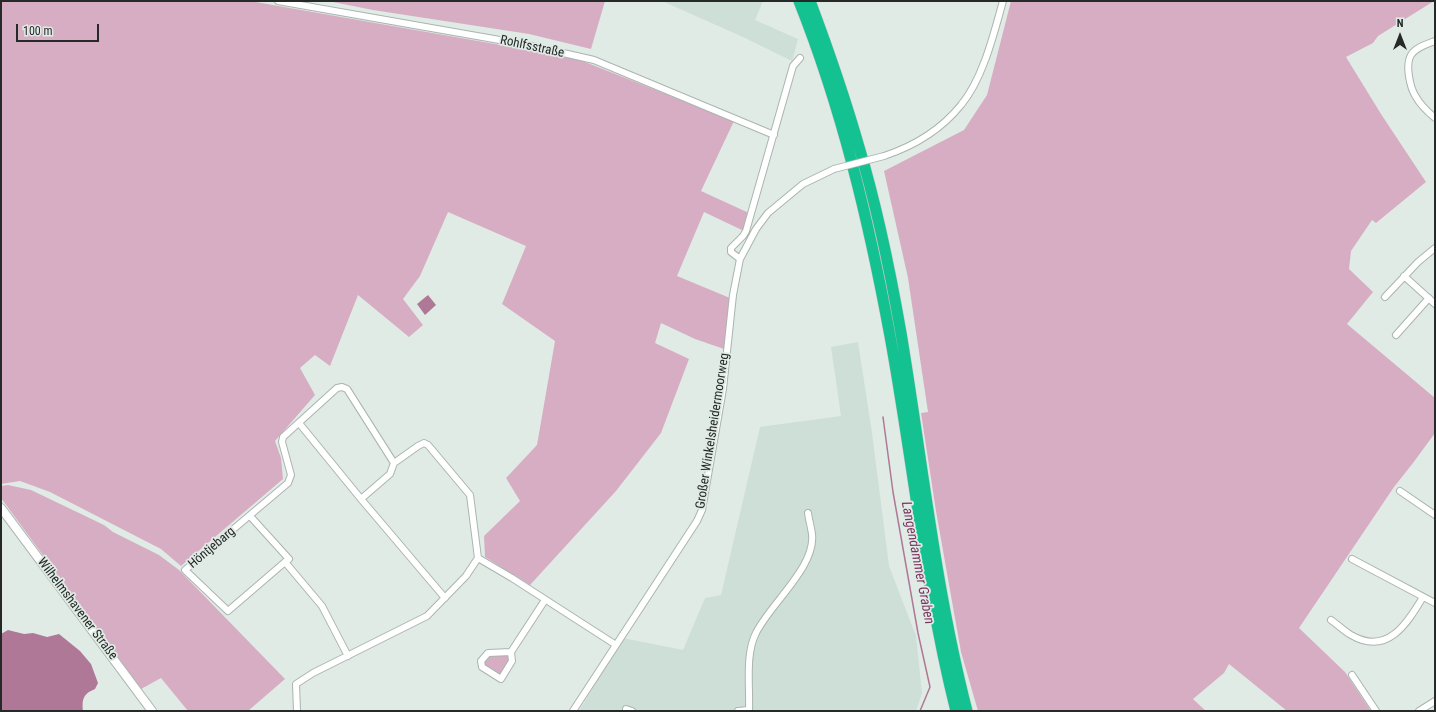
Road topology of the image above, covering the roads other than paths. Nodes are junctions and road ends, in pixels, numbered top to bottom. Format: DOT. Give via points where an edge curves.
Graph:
graph roads {
  1 [pos="278,1"];
  2 [pos="799,1"];
  3 [pos="810,1"];
  4 [pos="1003,1"];
  5 [pos="1435,41"];
  6 [pos="800,58"];
  7 [pos="1434,116"];
  8 [pos="774,135"];
  9 [pos="1435,248"];
  10 [pos="740,259"];
  11 [pos="1404,276"];
  12 [pos="1385,297"];
  13 [pos="1429,298"];
  14 [pos="1435,304"];
  15 [pos="1396,335"];
  16 [pos="299,423"];
  17 [pos="394,463"];
  18 [pos="1400,491"];
  19 [pos="361,499"];
  20 [pos="1,508"];
  21 [pos="808,513"];
  22 [pos="250,516"];
  23 [pos="1435,516"];
  24 [pos="478,558"];
  25 [pos="1352,559"];
  26 [pos="285,562"];
  27 [pos="1423,597"];
  28 [pos="445,598"];
  29 [pos="544,600"];
  30 [pos="1435,604"];
  31 [pos="1331,620"];
  32 [pos="616,645"];
  33 [pos="511,652"];
  34 [pos="348,656"];
  35 [pos="1352,675"];
  36 [pos="1435,701"];
  37 [pos="749,710"];
  38 [pos="152,711"];
  39 [pos="297,711"];
  40 [pos="573,711"];
  41 [pos="738,711"];
  42 [pos="956,711"];
  43 [pos="967,711"];
  44 [pos="1376,711"];
  45 [pos="1420,711"];
  1 -- 8 [label="street, Rohlfsstraße" via="528,45 594,60"];
  2 -- 42 [label="highway" via="825,72 861,194 889,330 929,579"];
  3 -- 43 [label="highway" via="859,147 882,242 900,331 948,624"];
  4 -- 10 [label="street, Großer Winkelsheidermoorweg, bridge" via="977,80 962,105 941,126 902,150 834,169 803,184 768,213"];
  5 -- 7 [label="street" via="1411,54 1408,63 1410,81 1416,97"];
  6 -- 8 [label="street" via="793,66"];
  8 -- 10 [label="street" via="746,231 731,248 731,252"];
  9 -- 11 [label="street"];
  10 -- 32 [label="street, Großer Winkelsheidermoorweg" via="733,295 723,389 702,510"];
  11 -- 12 [label="street"];
  11 -- 13 [label="street"];
  13 -- 14 [label="street"];
  13 -- 15 [label="street"];
  16 -- 17 [label="street, Höntjebarg" via="337,388 347,389"];
  16 -- 19 [label="street"];
  16 -- 22 [label="street, Höntjebarg" via="283,437 282,442 291,476 288,483"];
  17 -- 19 [label="street" via="390,474"];
  17 -- 24 [label="street" via="418,446 428,445 470,495"];
  18 -- 23 [label="street"];
  19 -- 28 [label="street"];
  20 -- 38 [label="street, Wilhelmshavener Straße"];
  21 -- 37 [label="street" via="812,535 809,553 796,577 755,633 750,650"];
  22 -- 26 [label="street" via="289,559"];
  22 -- 26 [label="street, Höntjebarg" via="185,570 228,611"];
  24 -- 28 [label="street" via="466,576"];
  24 -- 29 [label="street"];
  25 -- 27 [label="street"];
  26 -- 34 [label="street" via="322,606"];
  27 -- 30 [label="street"];
  27 -- 31 [label="street" via="1411,617 1394,635 1380,643 1352,635"];
  28 -- 34 [label="street" via="427,616"];
  29 -- 32 [label="street"];
  29 -- 33 [label="street"];
  32 -- 40 [label="street, Großer Winkelsheidermoorweg"];
  33 -- 33 [label="street" via="512,661 501,679 482,667 481,661 488,653"];
  34 -- 39 [label="street" via="296,684"];
  35 -- 44 [label="street"];
  36 -- 45 [label="street"];
  37 -- 41 [label="street"];
}
